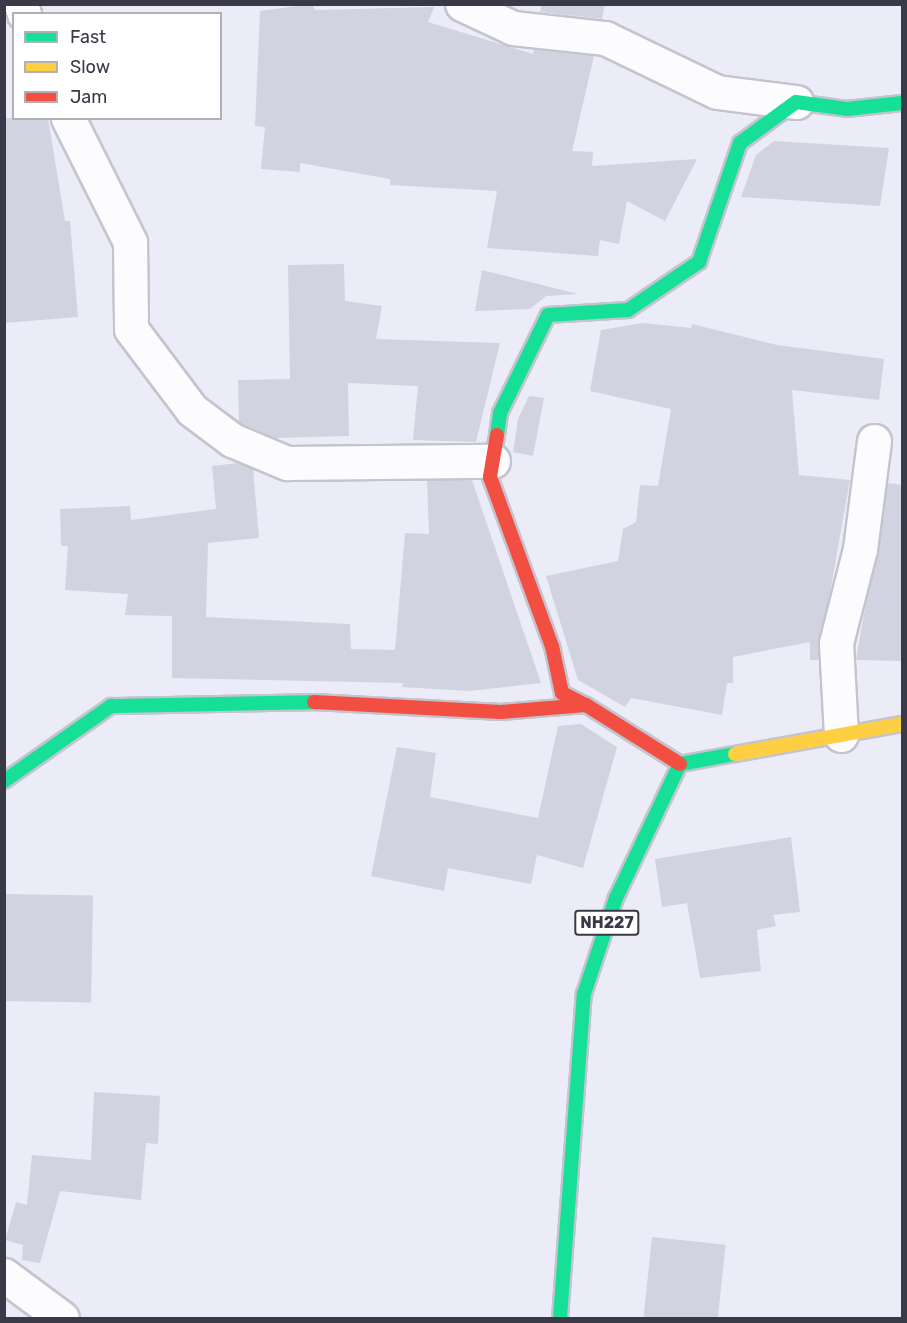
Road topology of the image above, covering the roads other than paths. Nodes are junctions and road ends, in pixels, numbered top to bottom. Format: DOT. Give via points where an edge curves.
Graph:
graph roads {
  1 [pos="462,4"];
  2 [pos="796,102"];
  3 [pos="903,103"];
  4 [pos="69,120"];
  5 [pos="874,441"];
  6 [pos="493,461"];
  7 [pos="586,705"];
  8 [pos="903,724"];
  9 [pos="841,735"];
  10 [pos="680,764"];
  11 [pos="4,781"];
  12 [pos="4,1275"];
  13 [pos="62,1318"];
  14 [pos="560,1318"];
  1 -- 2 [label="street" via="513,28 605,39 717,92"];
  2 -- 3 [label="main road" via="847,109"];
  2 -- 6 [label="main road" via="740,143 699,262 628,310 549,315 500,413"];
  4 -- 6 [label="street" via="130,242 131,329 192,410 232,440 287,463"];
  5 -- 9 [label="street" via="860,549 836,643"];
  6 -- 7 [label="main road" via="490,477 552,646 562,693"];
  7 -- 10 [label="main road"];
  7 -- 11 [label="main road" via="501,712 340,702 111,706"];
  8 -- 9 [label="main road"];
  9 -- 10 [label="main road"];
  10 -- 14 [label="main road, NH227" via="616,898 584,994"];
  12 -- 13 [label="street"];
}
